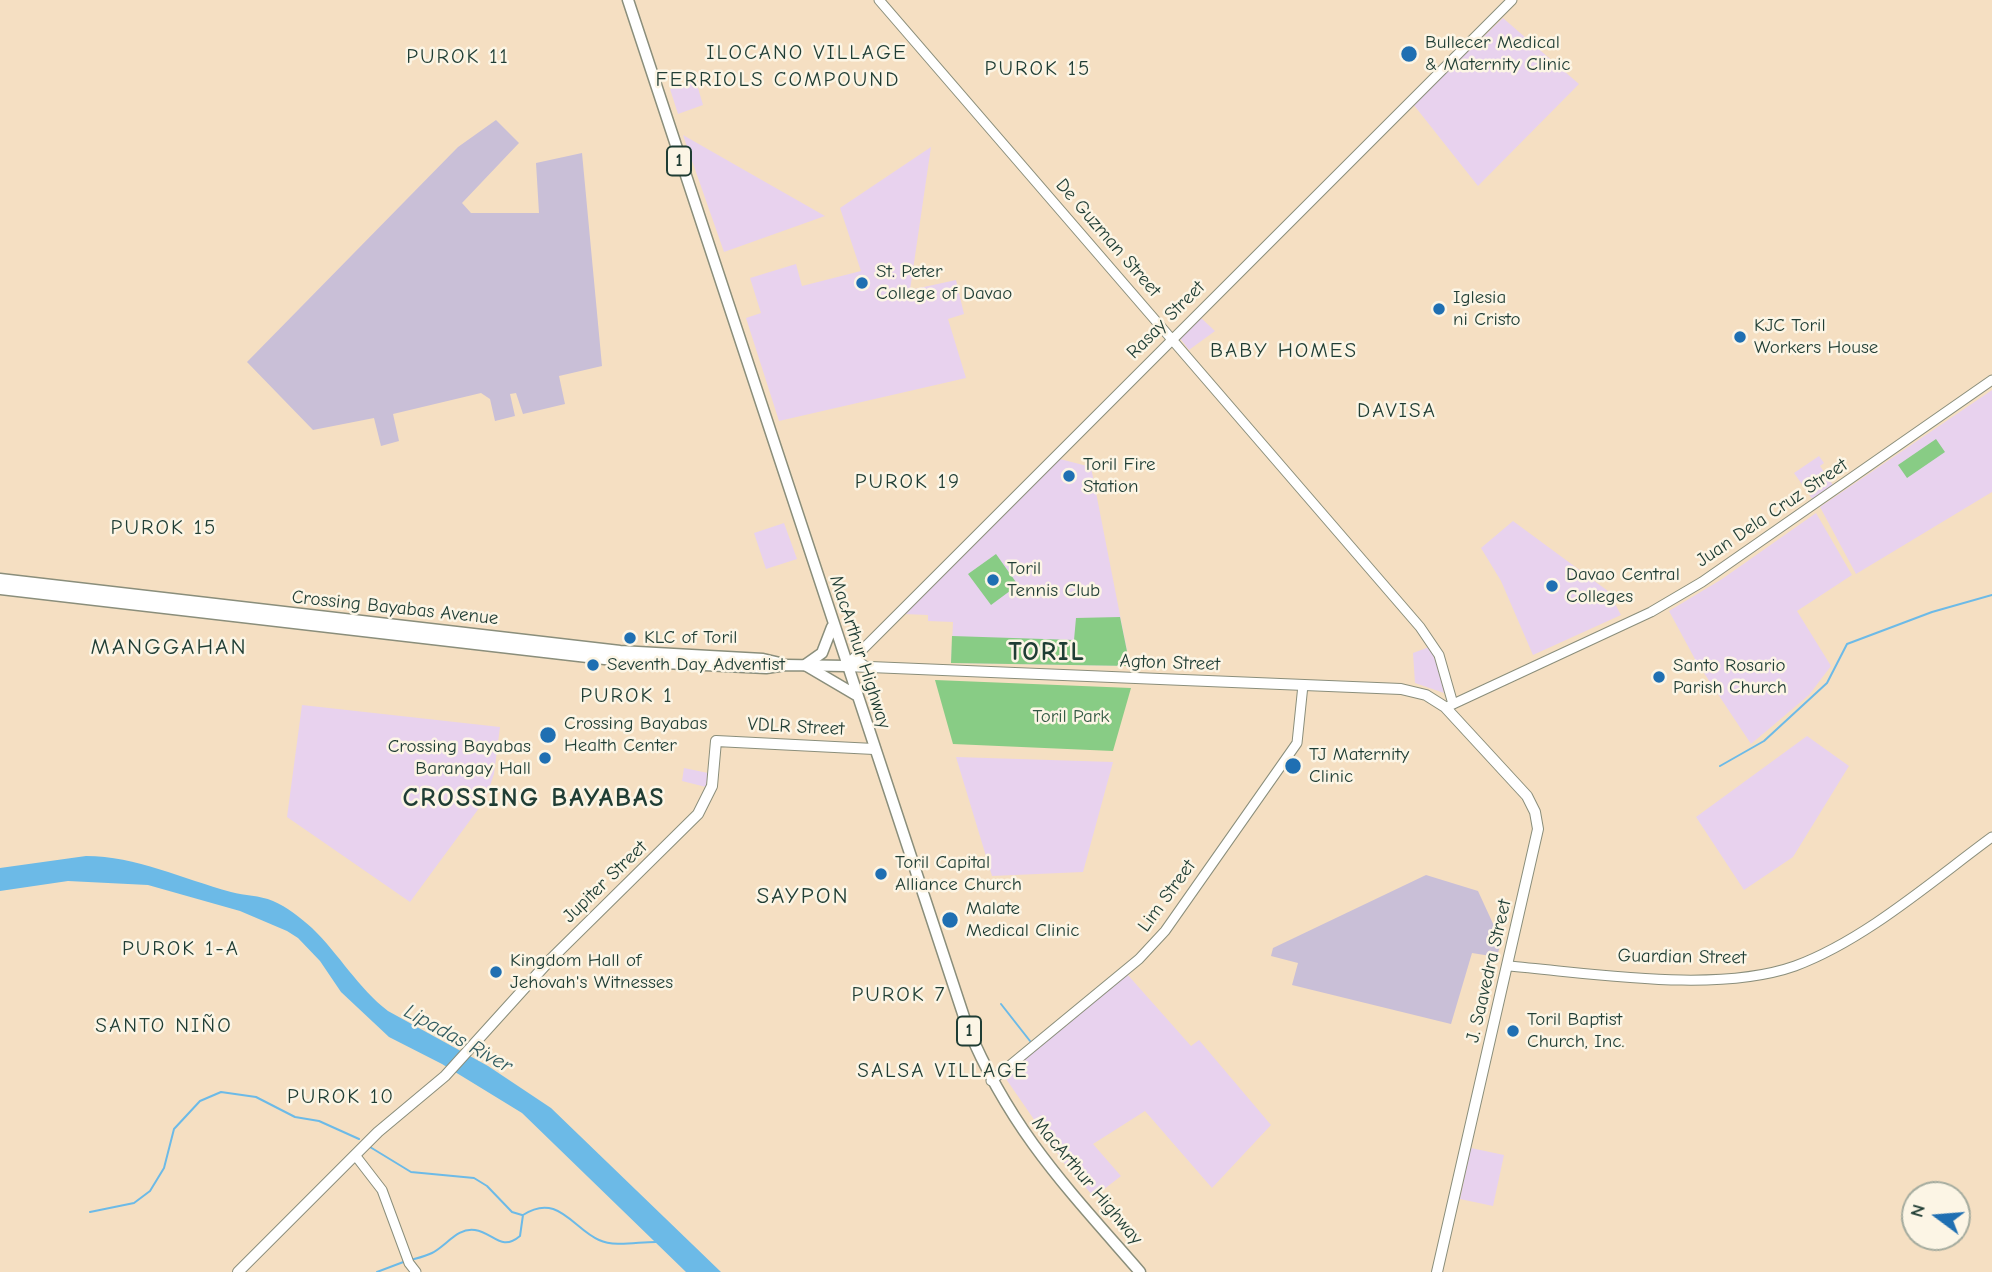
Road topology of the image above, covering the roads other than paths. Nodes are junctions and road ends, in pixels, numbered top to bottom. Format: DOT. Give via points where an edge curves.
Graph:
graph roads {
  1 [pos="628,0"];
  2 [pos="879,0"];
  3 [pos="1512,0"];
  4 [pos="1171,338"];
  5 [pos="1992,380"];
  6 [pos="0,579"];
  7 [pos="0,589"];
  8 [pos="832,624"];
  9 [pos="859,653"];
  10 [pos="786,665"];
  11 [pos="805,665"];
  12 [pos="846,666"];
  13 [pos="866,667"];
  14 [pos="1303,685"];
  15 [pos="856,695"];
  16 [pos="1449,705"];
  17 [pos="716,740"];
  18 [pos="874,749"];
  19 [pos="1992,837"];
  20 [pos="1508,966"];
  21 [pos="991,1080"];
  22 [pos="355,1155"];
  23 [pos="238,1272"];
  24 [pos="416,1272"];
  25 [pos="1140,1272"];
  26 [pos="1437,1272"];
  1 -- 8 [label="main road, MacArthur Highway / 1"];
  2 -- 4 [label="street, De Guzman Street"];
  3 -- 4 [label="street, Rasay Street"];
  4 -- 9 [label="street, Rasay Street"];
  4 -- 16 [label="street, De Guzman Street" via="1420,627 1439,655"];
  5 -- 16 [label="street, Juan Dela Cruz Street" via="1702,582 1641,617"];
  6 -- 10 [label="main road, Crossing Bayabas Avenue" via="620,651 763,659"];
  7 -- 10 [label="main road, Crossing Bayabas Avenue" via="622,661"];
  8 -- 11 [label="main road" via="822,653"];
  8 -- 12 [label="main road, MacArthur Highway / 1"];
  9 -- 12 [label="street, Rasay Street"];
  9 -- 13 [label="main road" via="858,662"];
  10 -- 11 [label="main road, Crossing Bayabas Avenue"];
  11 -- 12 [label="main road, Crossing Bayabas Avenue"];
  11 -- 15 [label="main road"];
  12 -- 13 [label="main road, Agton Street"];
  12 -- 15 [label="main road, MacArthur Highway / 1"];
  13 -- 14 [label="main road, Agton Street"];
  14 -- 16 [label="main road, Agton Street" via="1410,690"];
  14 -- 21 [label="street, Lim Street" via="1297,743 1165,931 1139,959"];
  15 -- 18 [label="main road, MacArthur Highway / 1"];
  16 -- 20 [label="main road, J. Saavedra Street" via="1523,792 1536,817 1535,850"];
  17 -- 18 [label="main road, VDLR Street"];
  17 -- 22 [label="main road, Jupiter Street" via="712,786 698,814 550,960 445,1076"];
  18 -- 21 [label="main road, MacArthur Highway / 1" via="956,997"];
  19 -- 20 [label="street, Guardian Street" via="1843,943 1772,972 1735,979 1669,978"];
  20 -- 26 [label="main road, J. Saavedra Street"];
  21 -- 25 [label="main road, MacArthur Highway / 1" via="1046,1165"];
  22 -- 23 [label="main road, Jupiter Street"];
  22 -- 24 [label="street" via="382,1190"];
}
